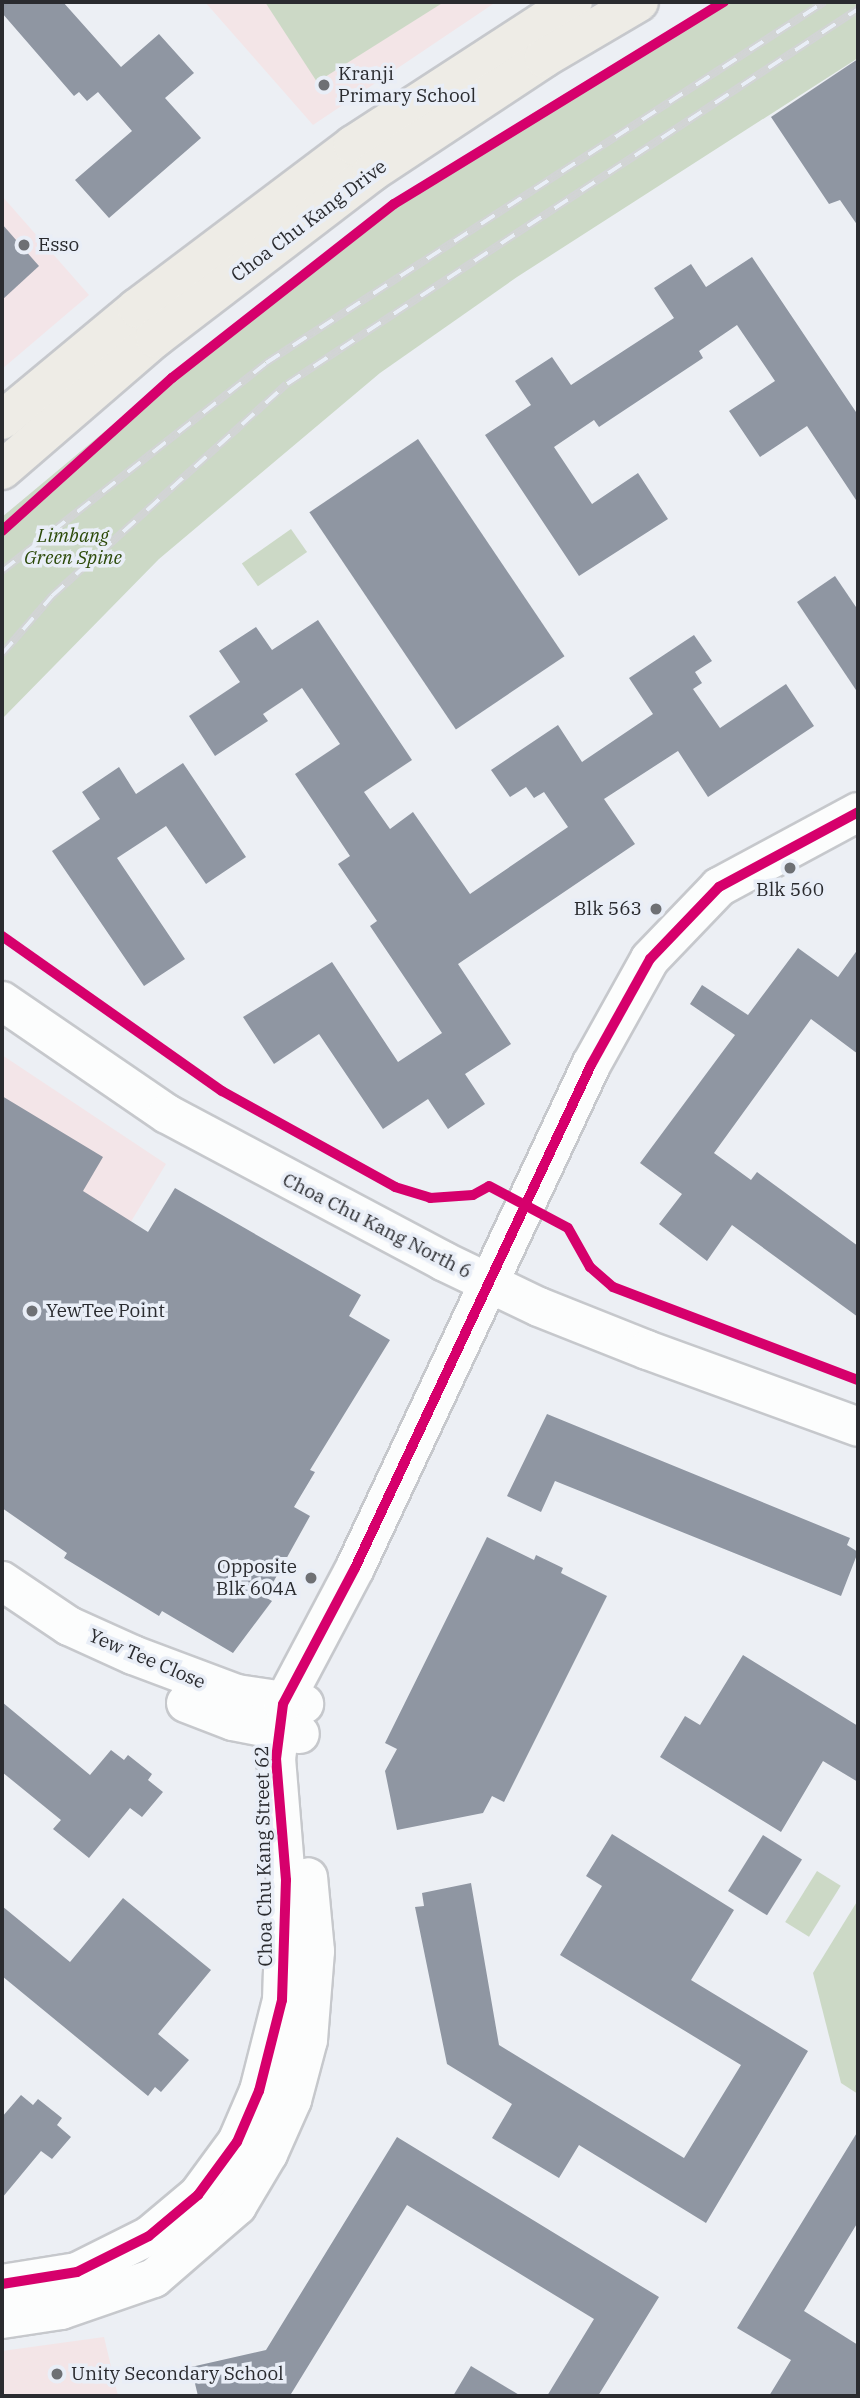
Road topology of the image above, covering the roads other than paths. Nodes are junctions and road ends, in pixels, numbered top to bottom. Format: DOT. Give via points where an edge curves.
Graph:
graph roads {
  1 [pos="573,2"];
  2 [pos="639,2"];
  3 [pos="2,420"];
  4 [pos="2,470"];
  5 [pos="858,812"];
  6 [pos="2,1001"];
  7 [pos="489,1282"];
  8 [pos="858,1427"];
  9 [pos="2,1581"];
  10 [pos="2,1607"];
  11 [pos="294,1710"];
  12 [pos="2,2284"];
  13 [pos="2,2319"];
  1 -- 3 [label="main road, Choa Chu Kang Drive" via="353,145 136,308"];
  2 -- 4 [label="main road, Choa Chu Kang Drive" via="544,58 372,172 155,338"];
  5 -- 7 [label="street, Choa Chu Kang Street 62" via="719,887 650,959 591,1065"];
  6 -- 7 [label="street, Choa Chu Kang North 6" via="167,1114 311,1194"];
  7 -- 8 [label="street, Choa Chu Kang North 6" via="646,1350"];
  7 -- 11 [label="street, Choa Chu Kang Street 62"];
  9 -- 11 [label="street, Yew Tee Close" via="69,1626 133,1655 213,1687"];
  10 -- 11 [label="street, Yew Tee Close" via="45,1640 88,1663 233,1721"];
  11 -- 12 [label="street, Choa Chu Kang Street 62" via="276,1759 287,1952 282,2000 259,2091 237,2141 198,2195 149,2236 77,2272"];
  11 -- 13 [label="street, Choa Chu Kang Street 62" via="315,1951 314,1998 292,2100 268,2154 237,2206 154,2278 61,2310"];
}
